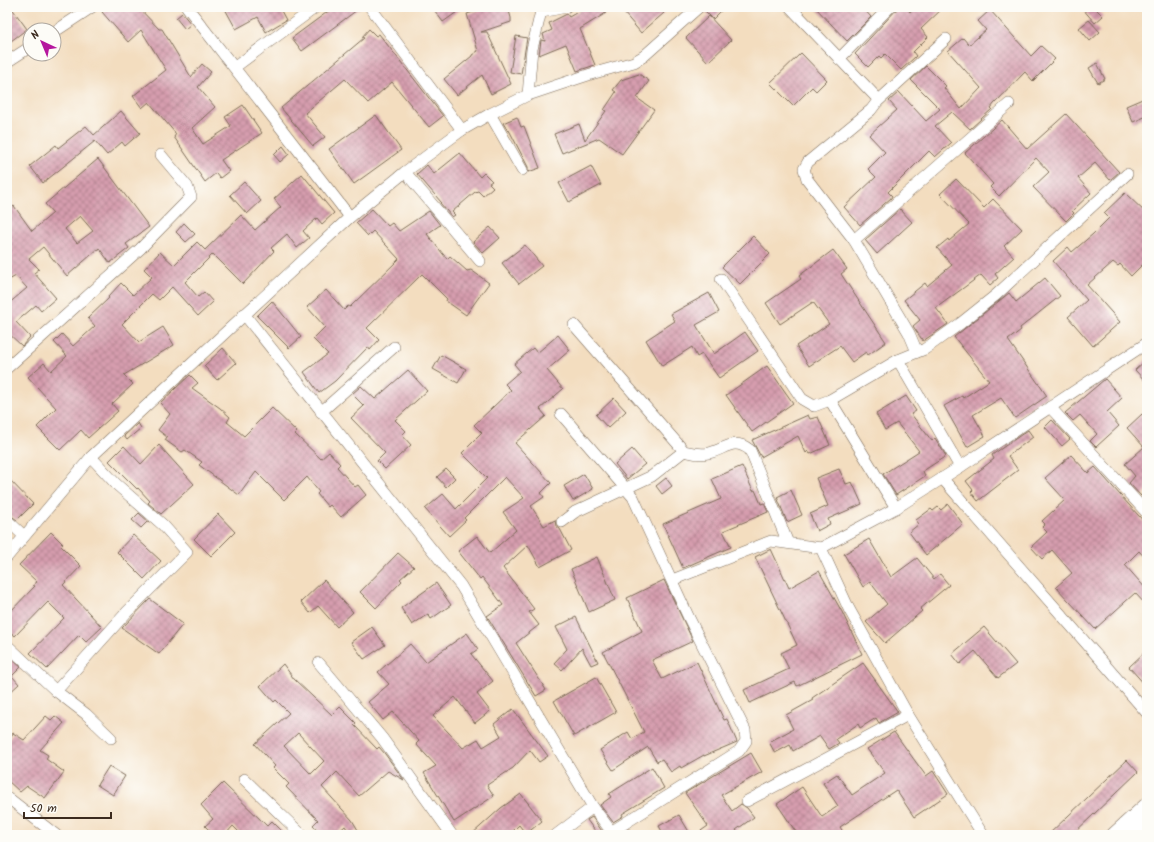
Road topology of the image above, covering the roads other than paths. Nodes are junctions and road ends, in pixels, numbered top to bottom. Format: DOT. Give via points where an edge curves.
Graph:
graph roads {
  1 [pos="92,7"];
  2 [pos="187,7"];
  3 [pos="316,7"];
  4 [pos="370,7"];
  5 [pos="566,7"];
  6 [pos="699,7"];
  7 [pos="790,7"];
  8 [pos="890,7"];
  9 [pos="542,9"];
  10 [pos="62,27"];
  11 [pos="946,39"];
  12 [pos="22,52"];
  13 [pos="839,59"];
  14 [pos="7,62"];
  15 [pos="235,67"];
  16 [pos="528,95"];
  17 [pos="877,102"];
  18 [pos="1009,104"];
  19 [pos="490,114"];
  20 [pos="462,130"];
  21 [pos="161,155"];
  22 [pos="522,170"];
  23 [pos="405,172"];
  24 [pos="1127,174"];
  25 [pos="350,217"];
  26 [pos="854,240"];
  27 [pos="480,260"];
  28 [pos="720,279"];
  29 [pos="244,314"];
  30 [pos="574,324"];
  31 [pos="1147,343"];
  32 [pos="394,347"];
  33 [pos="917,352"];
  34 [pos="898,360"];
  35 [pos="7,368"];
  36 [pos="830,400"];
  37 [pos="1050,407"];
  38 [pos="322,412"];
  39 [pos="561,414"];
  40 [pos="684,450"];
  41 [pos="91,457"];
  42 [pos="960,468"];
  43 [pos="942,478"];
  44 [pos="628,489"];
  45 [pos="896,508"];
  46 [pos="1147,513"];
  47 [pos="7,520"];
  48 [pos="562,522"];
  49 [pos="24,536"];
  50 [pos="788,543"];
  51 [pos="821,548"];
  52 [pos="7,557"];
  53 [pos="672,580"];
  54 [pos="7,645"];
  55 [pos="319,663"];
  56 [pos="56,691"];
  57 [pos="1147,713"];
  58 [pos="908,715"];
  59 [pos="111,738"];
  60 [pos="244,779"];
  61 [pos="7,797"];
  62 [pos="747,801"];
  63 [pos="1147,805"];
  64 [pos="593,807"];
  65 [pos="1147,822"];
  66 [pos="612,833"];
  67 [pos="56,835"];
  68 [pos="302,835"];
  69 [pos="452,835"];
  70 [pos="556,835"];
  71 [pos="983,835"];
  72 [pos="1114,835"];
  73 [pos="1133,835"];
  1 -- 10 [label="street"];
  2 -- 15 [label="street"];
  3 -- 15 [label="street"];
  4 -- 20 [label="street"];
  5 -- 9 [label="street"];
  6 -- 16 [label="street" via="634,62"];
  7 -- 13 [label="street"];
  8 -- 13 [label="street"];
  9 -- 16 [label="street" via="532,49"];
  11 -- 17 [label="street"];
  12 -- 14 [label="street"];
  13 -- 17 [label="street" via="877,98"];
  15 -- 25 [label="street"];
  16 -- 19 [label="street"];
  17 -- 26 [label="street" via="872,110 808,162 804,169 807,179"];
  18 -- 26 [label="street"];
  19 -- 20 [label="street"];
  19 -- 22 [label="street"];
  20 -- 23 [label="street"];
  21 -- 35 [label="street" via="187,186 191,197 140,249"];
  23 -- 25 [label="street"];
  23 -- 27 [label="street"];
  24 -- 33 [label="street" via="996,295 955,328"];
  25 -- 29 [label="street"];
  26 -- 33 [label="street" via="905,326"];
  28 -- 36 [label="street" via="802,399 814,406"];
  29 -- 38 [label="street"];
  29 -- 41 [label="street"];
  30 -- 40 [label="street"];
  31 -- 37 [label="street"];
  32 -- 38 [label="street"];
  33 -- 34 [label="street"];
  34 -- 36 [label="street"];
  34 -- 42 [label="street"];
  36 -- 45 [label="street"];
  37 -- 42 [label="street"];
  37 -- 46 [label="street"];
  38 -- 64 [label="street" via="461,586"];
  39 -- 44 [label="street"];
  40 -- 44 [label="street" via="652,476"];
  40 -- 50 [label="street" via="696,454 709,453 730,444 742,444 750,450"];
  41 -- 49 [label="street"];
  41 -- 56 [label="street" via="187,552 127,612"];
  42 -- 43 [label="street"];
  43 -- 45 [label="street"];
  43 -- 57 [label="street"];
  44 -- 48 [label="street" via="575,512"];
  44 -- 53 [label="street"];
  45 -- 51 [label="street"];
  47 -- 49 [label="street"];
  49 -- 52 [label="street"];
  50 -- 51 [label="street"];
  50 -- 53 [label="street" via="771,541"];
  51 -- 58 [label="street" via="849,609"];
  53 -- 66 [label="street" via="745,730 746,742 739,751"];
  54 -- 56 [label="street"];
  55 -- 69 [label="street" via="382,738"];
  56 -- 59 [label="street" via="86,714"];
  58 -- 62 [label="street"];
  58 -- 71 [label="street"];
  60 -- 68 [label="street"];
  61 -- 67 [label="street"];
  63 -- 72 [label="street"];
  64 -- 66 [label="street"];
  64 -- 70 [label="street"];
  65 -- 73 [label="street"];
}
